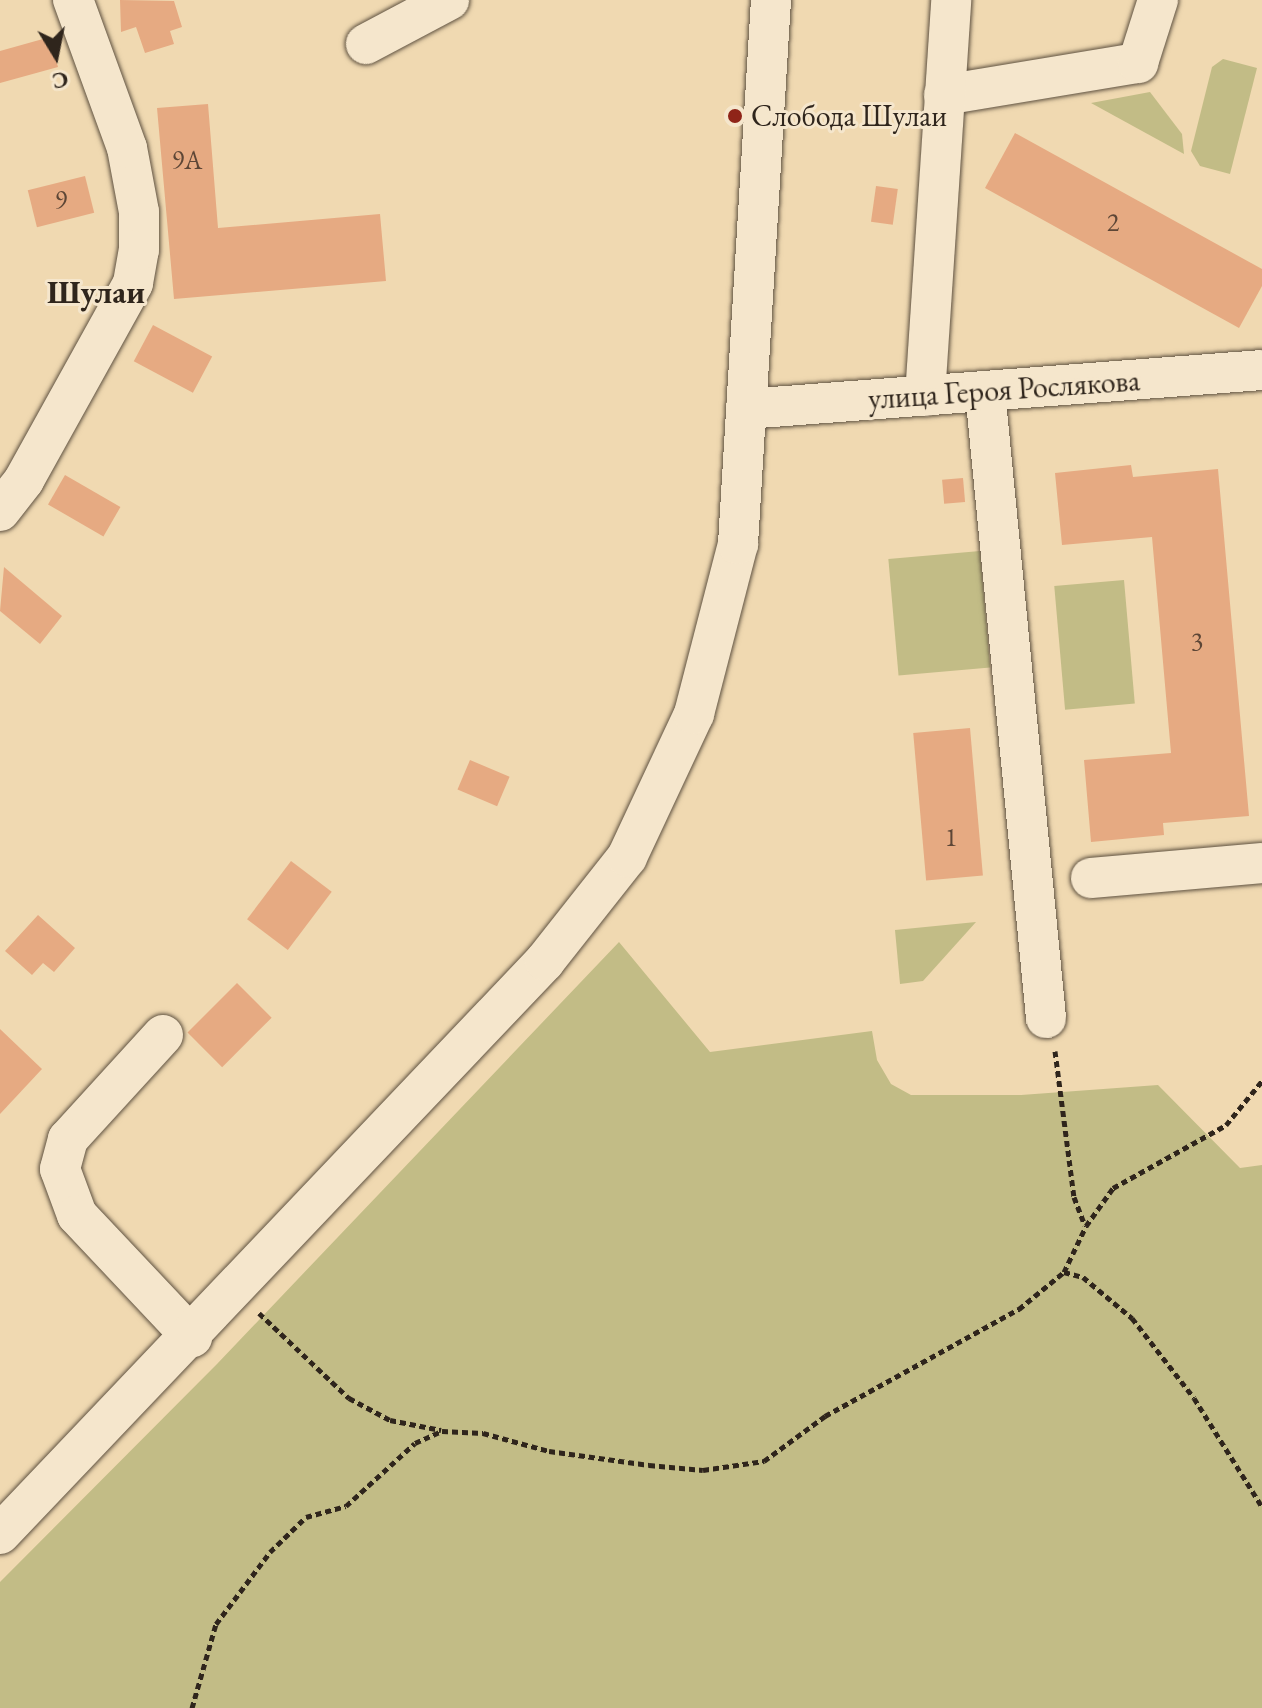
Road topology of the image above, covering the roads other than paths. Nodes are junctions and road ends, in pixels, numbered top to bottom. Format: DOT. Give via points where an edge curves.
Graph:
graph roads {
  1 [pos="73,0"];
  2 [pos="449,0"];
  3 [pos="771,0"];
  4 [pos="951,0"];
  5 [pos="1158,0"];
  6 [pos="366,44"];
  7 [pos="944,95"];
  8 [pos="1262,370"];
  9 [pos="985,391"];
  10 [pos="925,396"];
  11 [pos="746,409"];
  12 [pos="0,511"];
  13 [pos="1262,863"];
  14 [pos="1091,878"];
  15 [pos="1046,1018"];
  16 [pos="163,1035"];
  17 [pos="192,1337"];
  18 [pos="0,1534"];
  1 -- 12 [label="street" via="127,148 139,212 139,250 133,283 24,480"];
  2 -- 6 [label="street"];
  3 -- 11 [label="street"];
  4 -- 7 [label="street"];
  5 -- 7 [label="street" via="1138,63"];
  7 -- 10 [label="street"];
  8 -- 9 [label="street, улица Героя Рослякова"];
  9 -- 10 [label="street, улица Героя Рослякова"];
  9 -- 15 [label="street"];
  10 -- 11 [label="street, улица Героя Рослякова"];
  11 -- 17 [label="street" via="738,544 711,662 674,764 627,857 545,961"];
  13 -- 14 [label="street"];
  16 -- 17 [label="street" via="68,1139 60,1169 77,1215"];
  17 -- 18 [label="street"];
}
